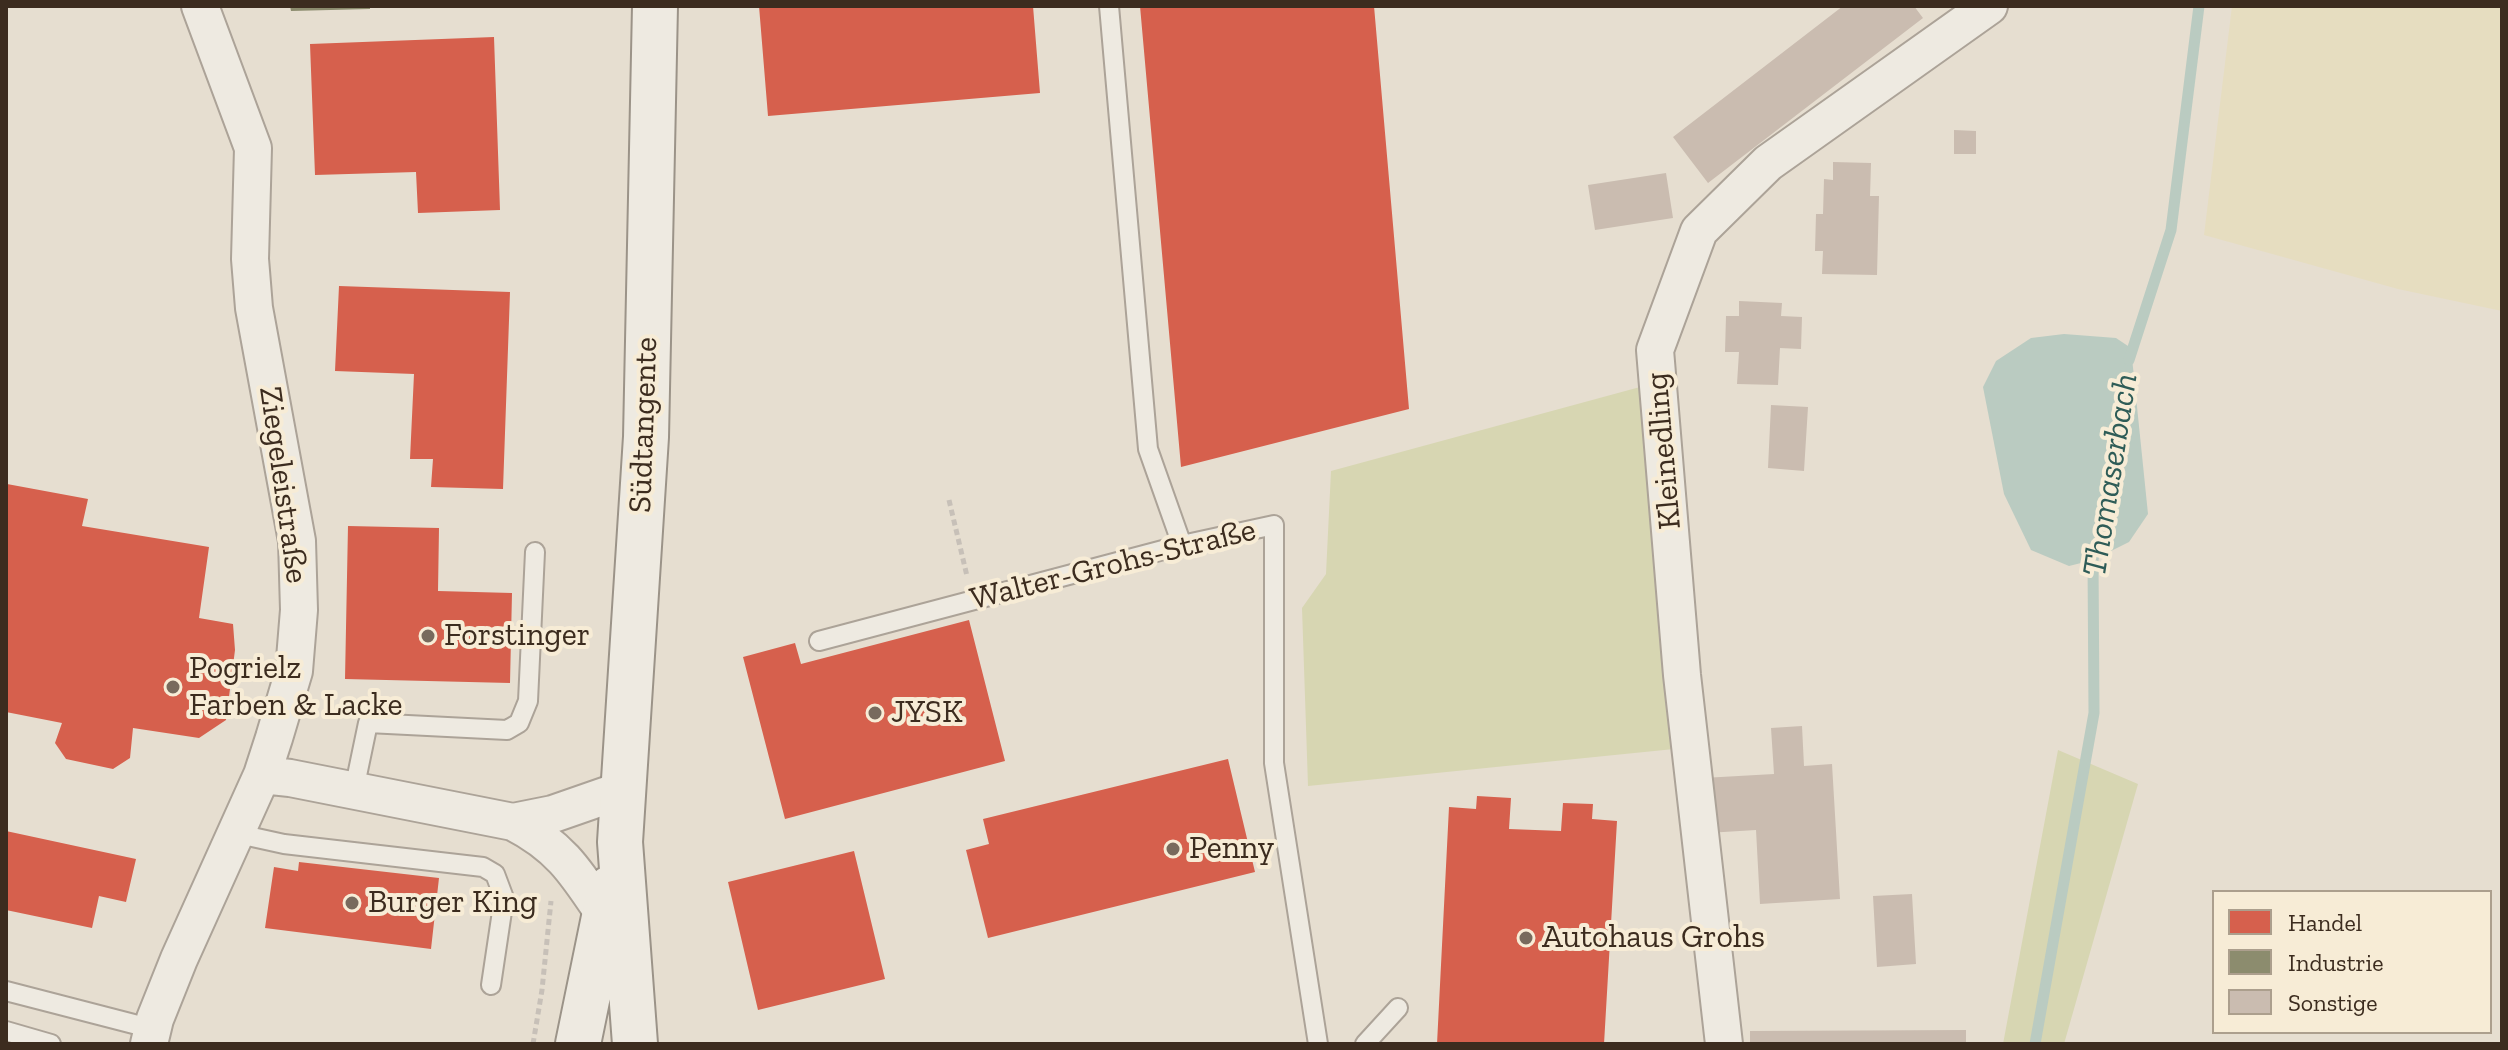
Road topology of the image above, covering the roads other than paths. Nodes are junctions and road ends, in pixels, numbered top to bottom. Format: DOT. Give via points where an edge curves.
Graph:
graph roads {
  1 [pos="200,6"];
  2 [pos="655,6"];
  3 [pos="1109,6"];
  4 [pos="1989,6"];
  5 [pos="1182,545"];
  6 [pos="535,552"];
  7 [pos="819,641"];
  8 [pos="262,775"];
  9 [pos="354,790"];
  10 [pos="622,790"];
  11 [pos="513,822"];
  12 [pos="234,833"];
  13 [pos="620,842"];
  14 [pos="604,914"];
  15 [pos="491,985"];
  16 [pos="6,991"];
  17 [pos="1398,1008"];
  18 [pos="6,1031"];
  19 [pos="151,1037"];
  20 [pos="51,1044"];
  21 [pos="578,1044"];
  22 [pos="635,1044"];
  23 [pos="1318,1044"];
  24 [pos="1365,1044"];
  25 [pos="1724,1044"];
  1 -- 8 [label="street, Ziegeleistraße" via="253,148 254,308 297,541 294,671"];
  2 -- 10 [label="main road, Südtangente" via="646,437"];
  3 -- 5 [label="lane" via="1148,449"];
  4 -- 25 [label="street, Kleinedling" via="1768,163 1699,231 1655,350 1682,675"];
  5 -- 7 [label="lane, Walter-Grohs-Straße"];
  5 -- 23 [label="lane, Walter-Grohs-Straße" via="1274,525 1274,763"];
  6 -- 9 [label="lane" via="528,701 519,723 507,730 368,723"];
  8 -- 9 [label="street"];
  8 -- 12 [label="street, Ziegeleistraße"];
  9 -- 11 [label="street"];
  10 -- 11 [label="street"];
  10 -- 13 [label="main road, Südtangente"];
  11 -- 14 [label="street" via="561,855"];
  12 -- 15 [label="lane" via="284,844 483,867 495,874 504,898"];
  12 -- 19 [label="street, Ziegeleistraße"];
  13 -- 14 [label="main road, Südtangente"];
  13 -- 22 [label="main road, Südtangente"];
  14 -- 21 [label="main road, Südtangente"];
  16 -- 19 [label="lane"];
  17 -- 24 [label="lane"];
  18 -- 20 [label="lane"];
}
